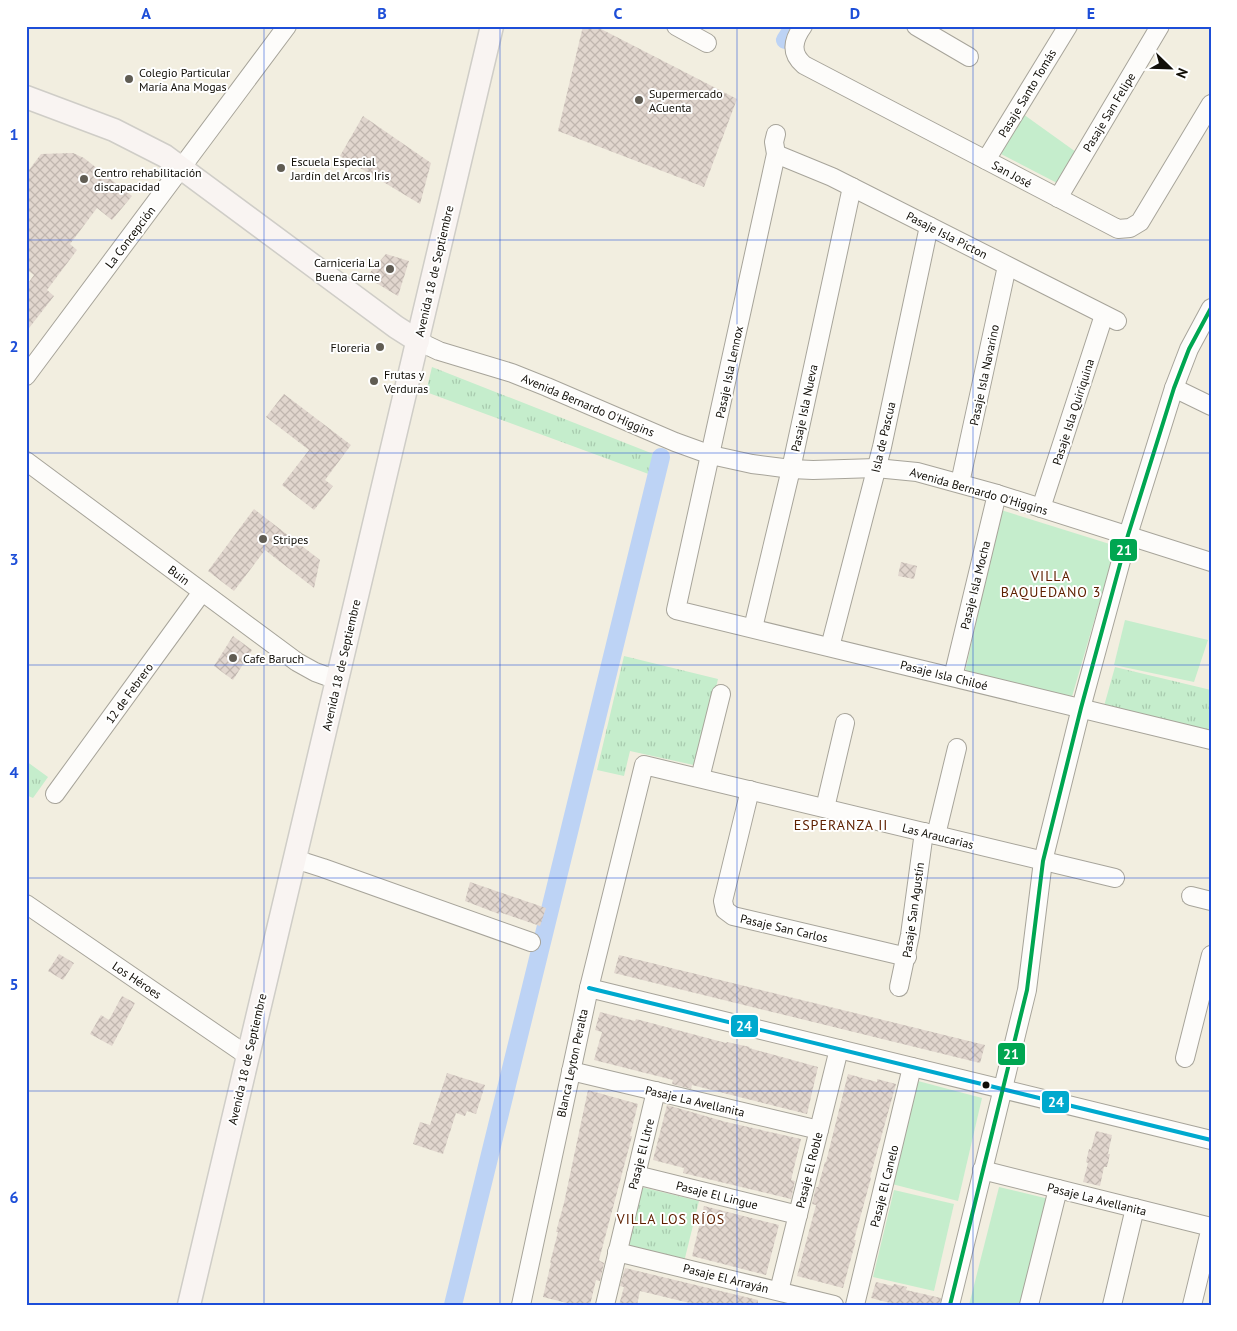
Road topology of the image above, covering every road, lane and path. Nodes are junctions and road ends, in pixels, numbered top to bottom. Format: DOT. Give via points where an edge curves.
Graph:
graph roads {
  1 [pos="287,26"];
  2 [pos="492,26"];
  3 [pos="676,26"];
  4 [pos="803,26"];
  5 [pos="916,26"];
  6 [pos="1068,26"];
  7 [pos="1160,26"];
  8 [pos="706,42"];
  9 [pos="969,57"];
  10 [pos="26,97"];
  11 [pos="1211,104"];
  12 [pos="776,134"];
  13 [pos="776,154"];
  14 [pos="986,160"];
  15 [pos="182,168"];
  16 [pos="852,187"];
  17 [pos="1058,198"];
  18 [pos="929,226"];
  19 [pos="1008,266"];
  20 [pos="1209,313"];
  21 [pos="1110,318"];
  22 [pos="418,341"];
  23 [pos="26,376"];
  24 [pos="1174,388"];
  25 [pos="1211,406"];
  26 [pos="711,455"];
  27 [pos="26,461"];
  28 [pos="876,468"];
  29 [pos="791,469"];
  30 [pos="960,483"];
  31 [pos="997,494"];
  32 [pos="1041,508"];
  33 [pos="1128,535"];
  34 [pos="1211,562"];
  35 [pos="202,592"];
  36 [pos="676,610"];
  37 [pos="752,628"];
  38 [pos="830,647"];
  39 [pos="952,677"];
  40 [pos="337,680"];
  41 [pos="721,694"];
  42 [pos="1081,708"];
  43 [pos="845,723"];
  44 [pos="1211,740"];
  45 [pos="957,748"];
  46 [pos="644,765"];
  47 [pos="700,778"];
  48 [pos="750,790"];
  49 [pos="55,794"];
  50 [pos="824,808"];
  51 [pos="930,834"];
  52 [pos="294,859"];
  53 [pos="1043,861"];
  54 [pos="1115,878"];
  55 [pos="1191,896"];
  56 [pos="1211,901"];
  57 [pos="26,904"];
  58 [pos="530,942"];
  59 [pos="1211,955"];
  60 [pos="907,957"];
  61 [pos="899,987"];
  62 [pos="589,988"];
  63 [pos="839,1049"];
  64 [pos="248,1056"];
  65 [pos="1185,1058"];
  66 [pos="912,1067"];
  67 [pos="571,1071"];
  68 [pos="1002,1089"];
  69 [pos="656,1092"];
  70 [pos="819,1130"];
  71 [pos="1211,1140"];
  72 [pos="982,1170"];
  73 [pos="636,1175"];
  74 [pos="1058,1189"];
  75 [pos="1135,1208"];
  76 [pos="798,1215"];
  77 [pos="1211,1227"];
  78 [pos="617,1252"];
  79 [pos="779,1292"];
  80 [pos="189,1305"];
  81 [pos="521,1305"];
  82 [pos="605,1305"];
  83 [pos="834,1305"];
  84 [pos="855,1305"];
  85 [pos="950,1305"];
  86 [pos="1029,1305"];
  87 [pos="1112,1305"];
  88 [pos="1192,1305"];
  1 -- 15 [label="street, La Concepción"];
  2 -- 22 [label="main road, Avenida 18 de Septiembre"];
  3 -- 8 [label="street"];
  4 -- 14 [label="street, San José" via="796,36 794,50 804,65"];
  5 -- 9 [label="street"];
  6 -- 14 [label="street, Pasaje Santo Tomás"];
  7 -- 17 [label="street, Pasaje San Felipe"];
  10 -- 15 [label="main road, Avenida Bernardo O'Higgins" via="129,136"];
  11 -- 17 [label="street, San José" via="1135,226 1118,229"];
  12 -- 13 [label="street, Pasaje Isla Lennox"];
  13 -- 16 [label="street, Pasaje Isla Picton"];
  13 -- 26 [label="street, Pasaje Isla Lennox"];
  14 -- 17 [label="street, San José"];
  15 -- 22 [label="main road, Avenida Bernardo O'Higgins"];
  15 -- 23 [label="street, La Concepción"];
  16 -- 18 [label="street, Pasaje Isla Picton"];
  16 -- 29 [label="street, Pasaje Isla Nueva"];
  18 -- 19 [label="street, Pasaje Isla Picton"];
  18 -- 28 [label="street, Isla de Pascua"];
  19 -- 21 [label="street, Pasaje Isla Picton"];
  19 -- 30 [label="street, Pasaje Isla Navarino"];
  20 -- 24 [label="street" via="1189,349"];
  21 -- 32 [label="street, Pasaje Isla Quiriquina"];
  22 -- 26 [label="street, Avenida Bernardo O'Higgins" via="439,351 547,386"];
  22 -- 40 [label="main road, Avenida 18 de Septiembre"];
  24 -- 25 [label="street"];
  24 -- 33 [label="street"];
  26 -- 29 [label="street, Avenida Bernardo O'Higgins"];
  26 -- 36 [label="street, Pasaje Isla Lennox"];
  27 -- 35 [label="street, Buin"];
  28 -- 29 [label="street, Avenida Bernardo O'Higgins"];
  28 -- 30 [label="street, Avenida Bernardo O'Higgins" via="917,472"];
  28 -- 38 [label="street, Isla de Pascua"];
  29 -- 37 [label="street, Pasaje Isla Nueva"];
  30 -- 31 [label="street, Avenida Bernardo O'Higgins"];
  31 -- 32 [label="street, Avenida Bernardo O'Higgins"];
  31 -- 39 [label="street, Pasaje Isla Mocha"];
  32 -- 33 [label="street, Avenida Bernardo O'Higgins"];
  33 -- 34 [label="street, Avenida Bernardo O'Higgins"];
  33 -- 42 [label="street"];
  35 -- 40 [label="street, Buin" via="302,665"];
  35 -- 49 [label="street, 12 de Febrero"];
  36 -- 37 [label="street, Pasaje Isla Chiloé"];
  37 -- 38 [label="street, Pasaje Isla Chiloé"];
  38 -- 39 [label="street, Pasaje Isla Chiloé"];
  39 -- 42 [label="street, Pasaje Isla Chiloé"];
  40 -- 52 [label="main road, Avenida 18 de Septiembre"];
  41 -- 47 [label="street"];
  42 -- 44 [label="street, Pasaje Isla Chiloé"];
  42 -- 53 [label="street"];
  43 -- 50 [label="street"];
  45 -- 51 [label="street, Pasaje San Agustín"];
  46 -- 47 [label="street, Las Araucarias"];
  46 -- 62 [label="street, Blanca Leyton Peralta"];
  47 -- 48 [label="street, Las Araucarias"];
  48 -- 50 [label="street, Las Araucarias"];
  48 -- 60 [label="street, Pasaje San Carlos" via="723,900 725,910 733,916"];
  50 -- 51 [label="street, Las Araucarias"];
  51 -- 53 [label="street, Las Araucarias"];
  51 -- 60 [label="street, Pasaje San Agustín"];
  52 -- 58 [label="street"];
  52 -- 64 [label="main road, Avenida 18 de Septiembre"];
  53 -- 54 [label="street, Las Araucarias"];
  53 -- 68 [label="street" via="1030,972"];
  55 -- 56 [label="street"];
  57 -- 64 [label="street, Los Héroes"];
  59 -- 65 [label="street"];
  60 -- 61 [label="street, Pasaje San Agustín"];
  62 -- 63 [label="street"];
  62 -- 67 [label="street, Blanca Leyton Peralta"];
  63 -- 66 [label="street"];
  63 -- 70 [label="street, Pasaje El Roble"];
  64 -- 80 [label="main road, Avenida 18 de Septiembre"];
  66 -- 68 [label="street"];
  66 -- 84 [label="street, Pasaje El Canelo"];
  67 -- 69 [label="street, Pasaje La Avellanita"];
  67 -- 81 [label="street, Blanca Leyton Peralta"];
  68 -- 71 [label="street"];
  68 -- 72 [label="street"];
  69 -- 70 [label="street, Pasaje La Avellanita"];
  69 -- 73 [label="street, Pasaje El Litre"];
  70 -- 76 [label="street, Pasaje El Roble"];
  72 -- 74 [label="street, Pasaje La Avellanita"];
  72 -- 85 [label="street"];
  73 -- 76 [label="street, Pasaje El Lingue"];
  73 -- 78 [label="street, Pasaje El Litre"];
  74 -- 75 [label="street, Pasaje La Avellanita"];
  74 -- 86 [label="street"];
  75 -- 77 [label="street, Pasaje La Avellanita"];
  75 -- 87 [label="street"];
  76 -- 79 [label="street, Pasaje El Roble"];
  77 -- 88 [label="street"];
  78 -- 79 [label="street, Pasaje El Arrayán"];
  78 -- 82 [label="street, Pasaje El Litre"];
  79 -- 83 [label="street, Pasaje El Arrayán"];
}
